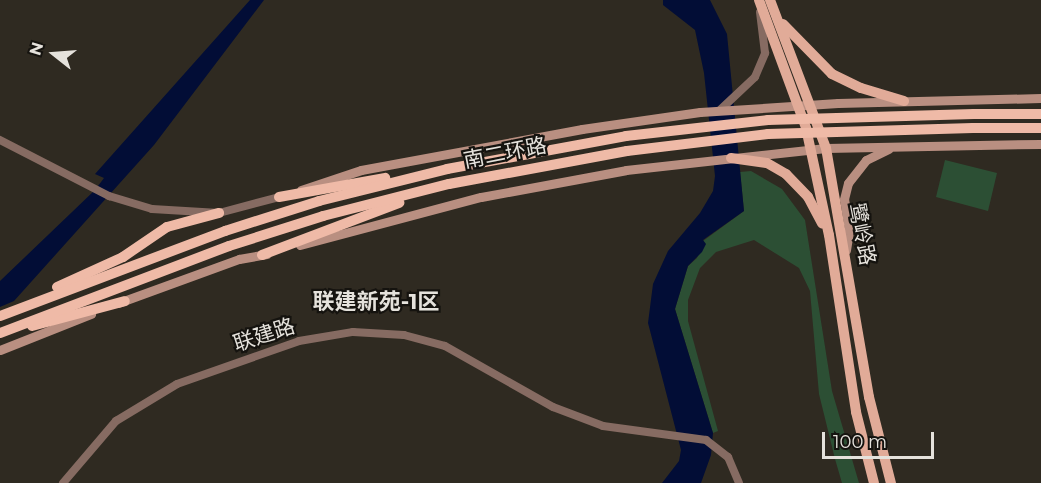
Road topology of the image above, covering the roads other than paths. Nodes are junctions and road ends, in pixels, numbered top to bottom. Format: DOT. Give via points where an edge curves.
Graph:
graph roads {
  1 [pos="759,0"];
  2 [pos="770,0"];
  3 [pos="777,17"];
  4 [pos="1041,98"];
  5 [pos="904,101"];
  6 [pos="812,104"];
  7 [pos="799,105"];
  8 [pos="720,110"];
  9 [pos="1041,114"];
  10 [pos="1041,128"];
  11 [pos="0,140"];
  12 [pos="1041,144"];
  13 [pos="898,146"];
  14 [pos="826,148"];
  15 [pos="810,150"];
  16 [pos="731,158"];
  17 [pos="447,169"];
  18 [pos="449,184"];
  19 [pos="279,197"];
  20 [pos="219,213"];
  21 [pos="829,235"];
  22 [pos="846,250"];
  23 [pos="262,255"];
  24 [pos="125,301"];
  25 [pos="0,316"];
  26 [pos="3,332"];
  27 [pos="0,350"];
  28 [pos="63,483"];
  29 [pos="739,483"];
  30 [pos="874,483"];
  31 [pos="891,483"];
  1 -- 7 [label="main road, 鹭岭路"];
  1 -- 8 [label="street" via="765,53 755,77"];
  2 -- 3 [label="main road, 鹭岭路"];
  3 -- 5 [label="main road" via="806,52 832,74"];
  3 -- 6 [label="main road, 鹭岭路"];
  4 -- 5 [label="main road"];
  5 -- 6 [label="main road"];
  6 -- 7 [label="main road"];
  6 -- 14 [label="main road, 鹭岭路"];
  7 -- 8 [label="main road"];
  7 -- 15 [label="main road, 鹭岭路"];
  8 -- 19 [label="main road" via="582,129 361,170"];
  9 -- 17 [label="highway, 南二环路, bridge" via="768,120 626,136"];
  10 -- 18 [label="highway, 南二环路, bridge" via="768,134 627,151"];
  11 -- 20 [label="street" via="109,196 162,210"];
  12 -- 13 [label="main road"];
  13 -- 14 [label="main road"];
  13 -- 22 [label="main road" via="866,160 848,183 844,199 849,230"];
  14 -- 15 [label="main road"];
  14 -- 22 [label="main road, 鹭岭路"];
  15 -- 16 [label="main road"];
  15 -- 21 [label="main road, 鹭岭路"];
  16 -- 21 [label="main road" via="767,163 786,174 808,197"];
  16 -- 23 [label="main road" via="521,188"];
  17 -- 19 [label="highway"];
  17 -- 25 [label="highway, 南二环路" via="319,201 225,231"];
  18 -- 23 [label="highway"];
  18 -- 26 [label="highway, 南二环路" via="229,246"];
  19 -- 20 [label="street"];
  20 -- 25 [label="highway" via="167,227 123,257"];
  21 -- 30 [label="main road, 鹭岭路" via="857,419"];
  22 -- 31 [label="main road, 鹭岭路" via="869,397"];
  23 -- 24 [label="main road" via="239,259"];
  24 -- 26 [label="highway"];
  24 -- 27 [label="main road"];
  28 -- 29 [label="street, 联建路" via="102,434 145,401 196,376 299,341 339,333 391,334 436,343 473,359 562,412 612,428 693,436 713,444 728,457"];
}
